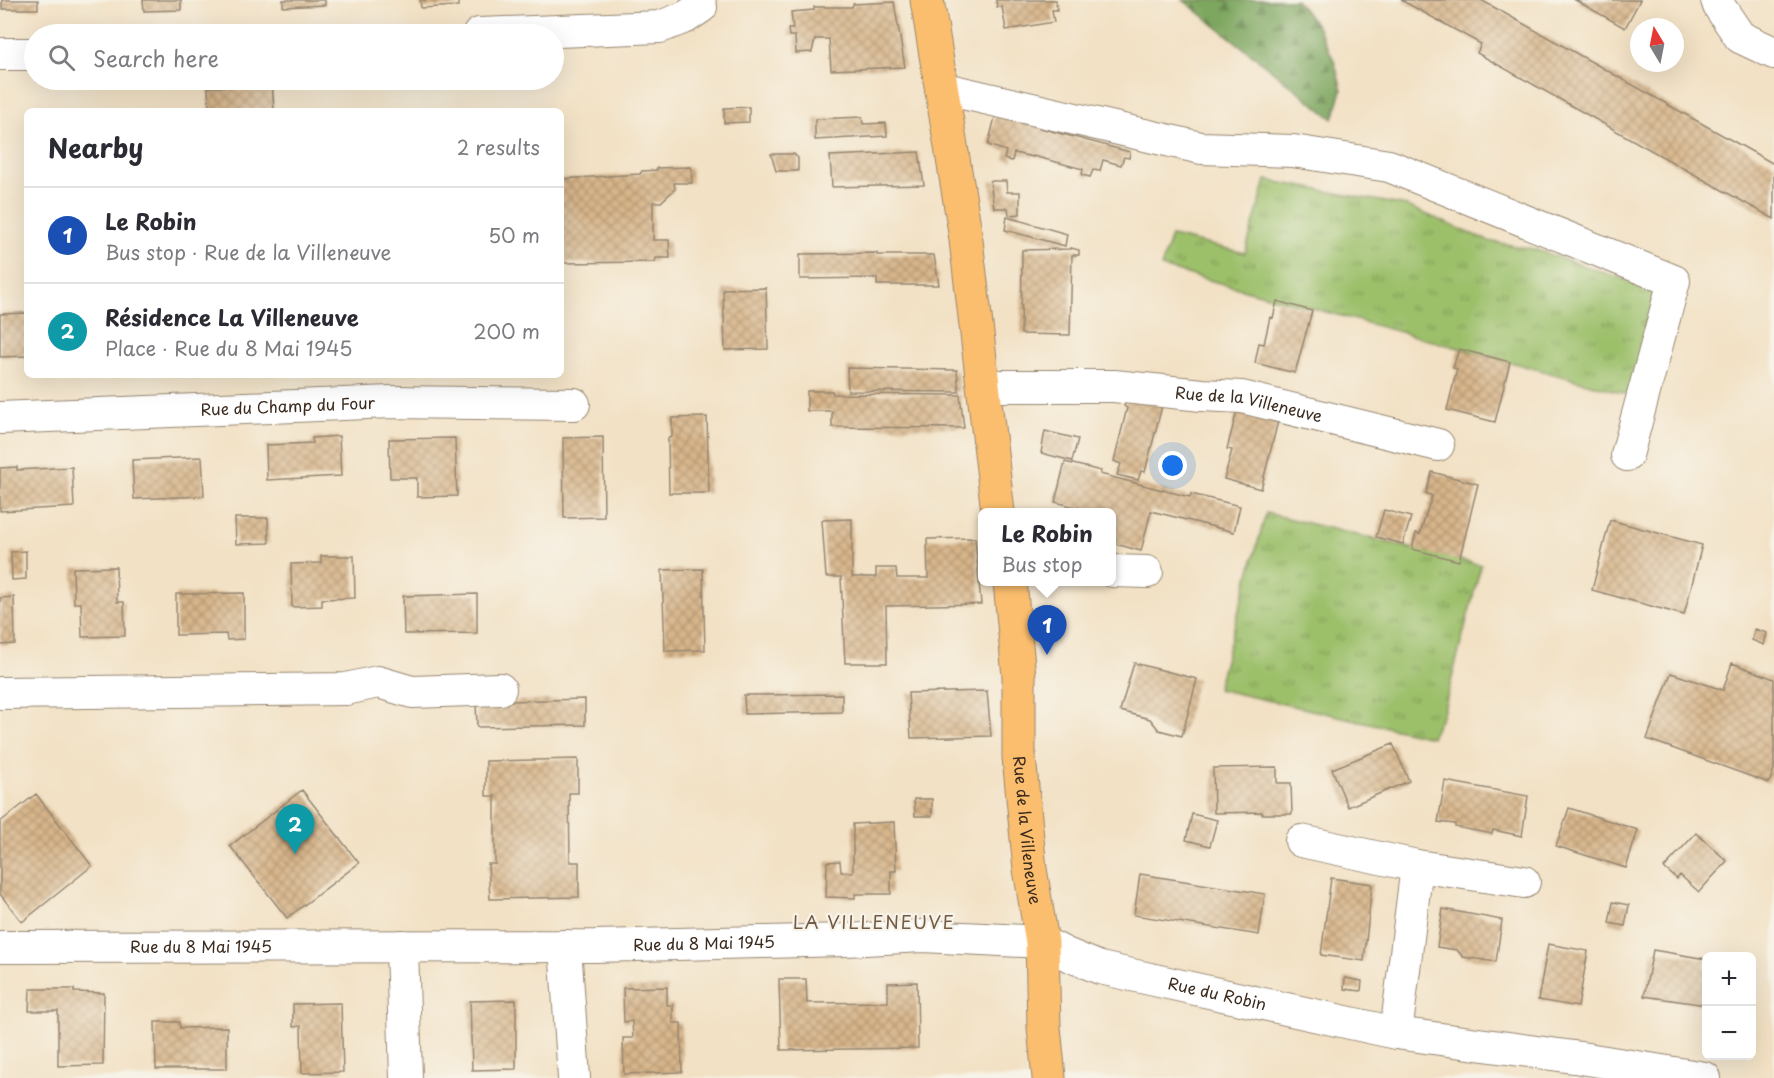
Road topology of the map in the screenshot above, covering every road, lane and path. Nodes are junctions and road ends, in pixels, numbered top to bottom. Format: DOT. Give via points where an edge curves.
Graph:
graph roads {
  1 [pos="927,0"];
  2 [pos="1717,0"];
  3 [pos="701,7"];
  4 [pos="564,31"];
  5 [pos="1774,53"];
  6 [pos="0,54"];
  7 [pos="24,54"];
  8 [pos="941,88"];
  9 [pos="983,386"];
  10 [pos="574,404"];
  11 [pos="0,418"];
  12 [pos="1438,445"];
  13 [pos="1627,454"];
  14 [pos="997,508"];
  15 [pos="1116,570"];
  16 [pos="1147,572"];
  17 [pos="1010,586"];
  18 [pos="500,689"];
  19 [pos="0,693"];
  20 [pos="1300,841"];
  21 [pos="1418,866"];
  22 [pos="1524,882"];
  23 [pos="1042,942"];
  24 [pos="402,946"];
  25 [pos="565,946"];
  26 [pos="0,947"];
  27 [pos="1396,1033"];
  28 [pos="406,1078"];
  29 [pos="574,1078"];
  30 [pos="1049,1078"];
  31 [pos="1705,1078"];
  1 -- 8 [label="main road"];
  2 -- 5 [label="street" via="1740,37"];
  3 -- 4 [label="street" via="660,27"];
  6 -- 7 [label="street"];
  8 -- 9 [label="main road" via="965,232"];
  8 -- 13 [label="street" via="1201,148 1293,151 1389,166 1674,281"];
  9 -- 12 [label="street, Rue de la Villeneuve" via="1114,386 1242,397"];
  9 -- 14 [label="main road"];
  10 -- 11 [label="street, Rue du Champ du Four" via="391,402"];
  15 -- 16 [label="street"];
  17 -- 23 [label="main road, Rue de la Villeneuve" via="1019,676 1019,757"];
  18 -- 19 [label="street" via="412,692 378,682 346,689"];
  20 -- 21 [label="street"];
  21 -- 22 [label="street"];
  21 -- 27 [label="street"];
  23 -- 25 [label="street, Rue du 8 Mai 1945" via="923,936"];
  23 -- 27 [label="street, Rue du Robin" via="1100,968"];
  23 -- 30 [label="main road, Rue de la Villeneuve"];
  24 -- 25 [label="street, Rue du 8 Mai 1945"];
  24 -- 26 [label="street, Rue du 8 Mai 1945"];
  24 -- 28 [label="street"];
  25 -- 29 [label="street"];
  27 -- 31 [label="street, Rue du Robin"];
}
